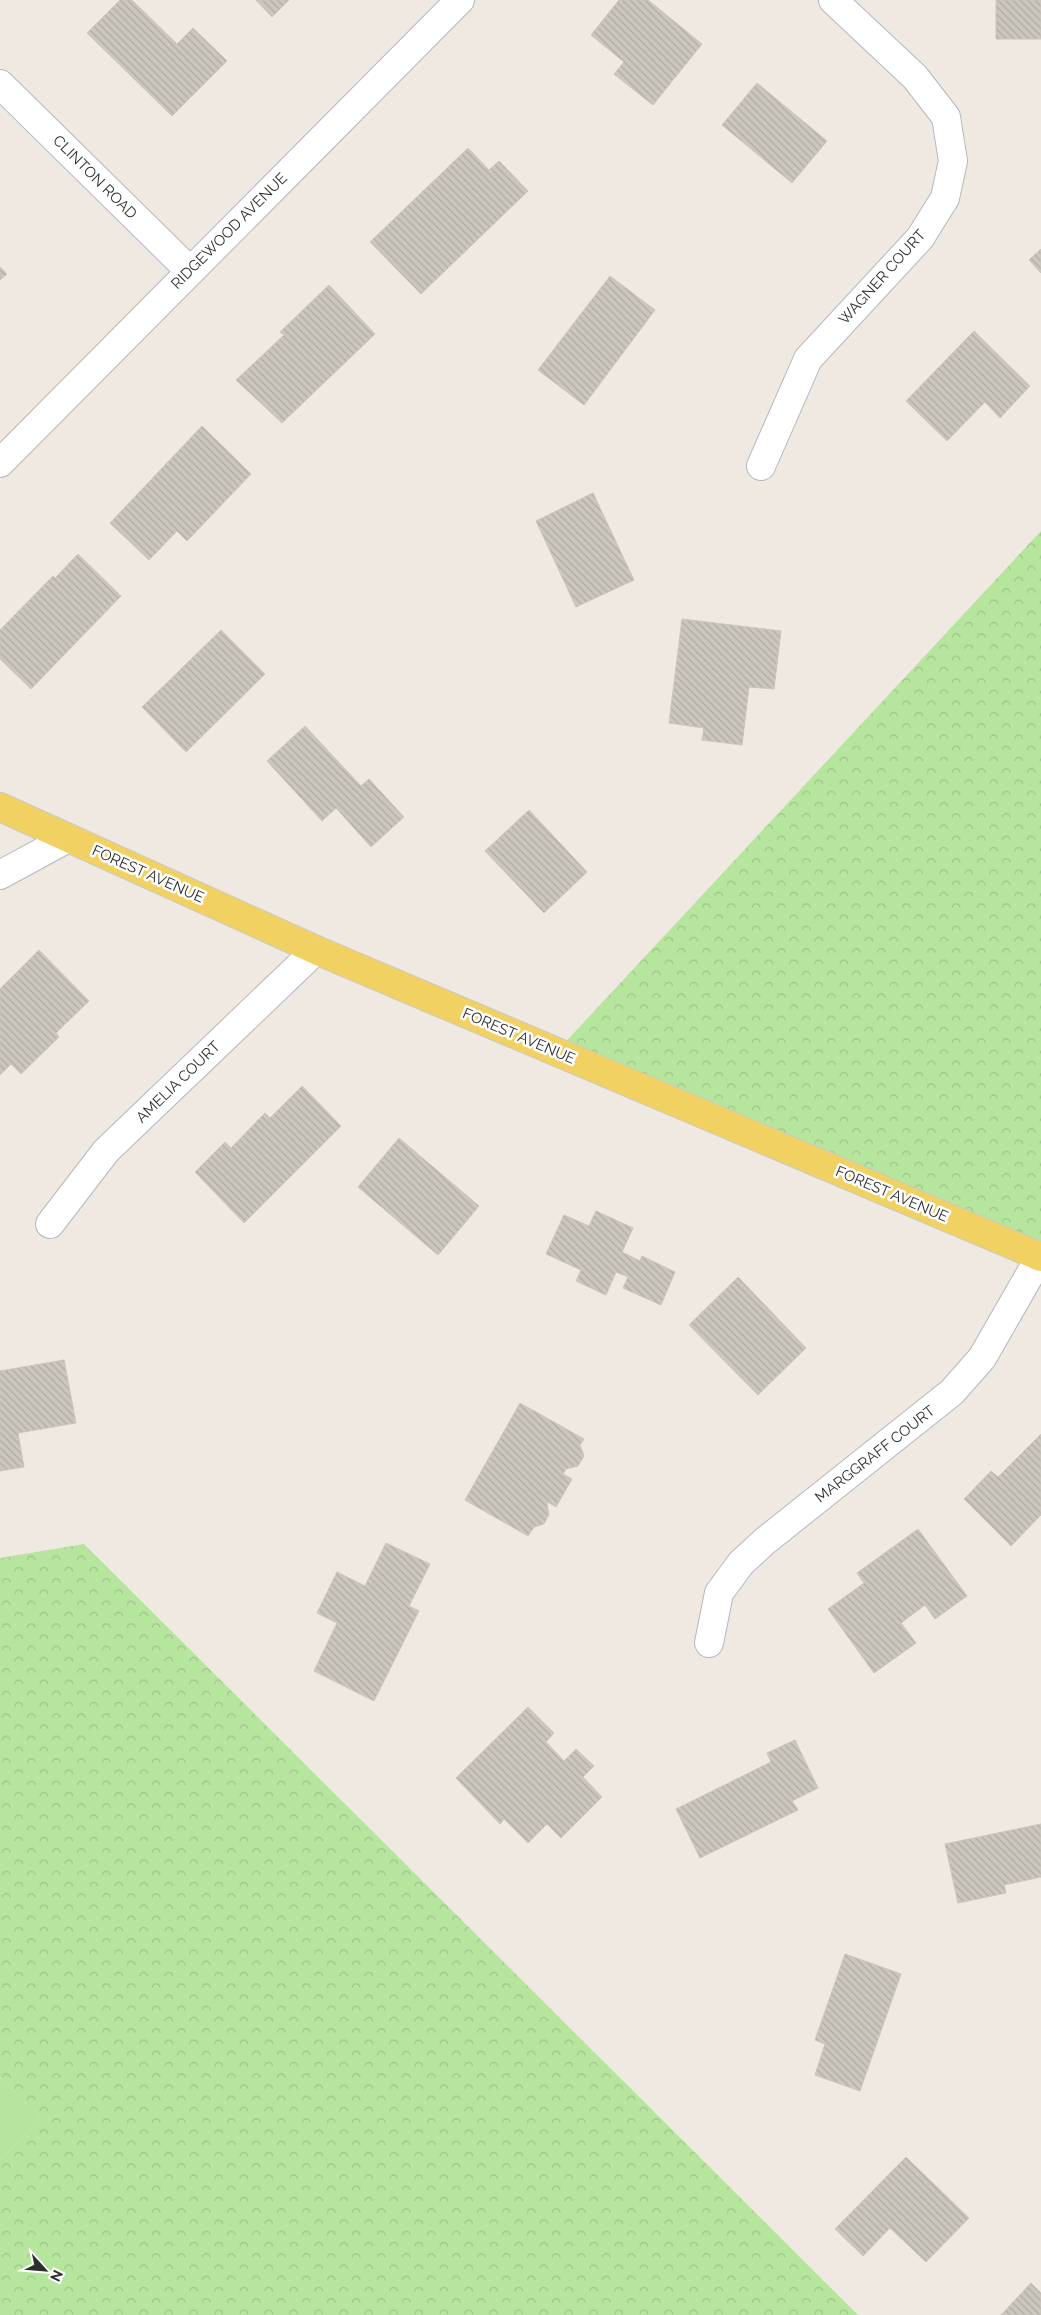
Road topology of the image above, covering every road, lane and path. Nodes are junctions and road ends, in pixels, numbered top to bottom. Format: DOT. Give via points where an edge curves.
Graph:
graph roads {
  1 [pos="460,0"];
  2 [pos="833,0"];
  3 [pos="0,84"];
  4 [pos="190,271"];
  5 [pos="0,463"];
  6 [pos="761,466"];
  7 [pos="0,808"];
  8 [pos="68,838"];
  9 [pos="0,875"];
  10 [pos="316,950"];
  11 [pos="50,1224"];
  12 [pos="1040,1257"];
  13 [pos="709,1643"];
  1 -- 4 [label="street, RIDGEWOOD AVENUE"];
  2 -- 6 [label="street, WAGNER COURT" via="915,77 946,117 953,160 945,198 920,238 808,359"];
  3 -- 4 [label="street, CLINTON ROAD"];
  4 -- 5 [label="street, RIDGEWOOD AVENUE"];
  7 -- 8 [label="main road, FOREST AVENUE"];
  8 -- 9 [label="street"];
  8 -- 10 [label="main road, FOREST AVENUE"];
  10 -- 11 [label="street, AMELIA COURT" via="106,1151"];
  10 -- 12 [label="main road, FOREST AVENUE"];
  12 -- 13 [label="street, MARGGRAFF COURT" via="982,1358 952,1392 765,1541 742,1563 719,1593"];
}
